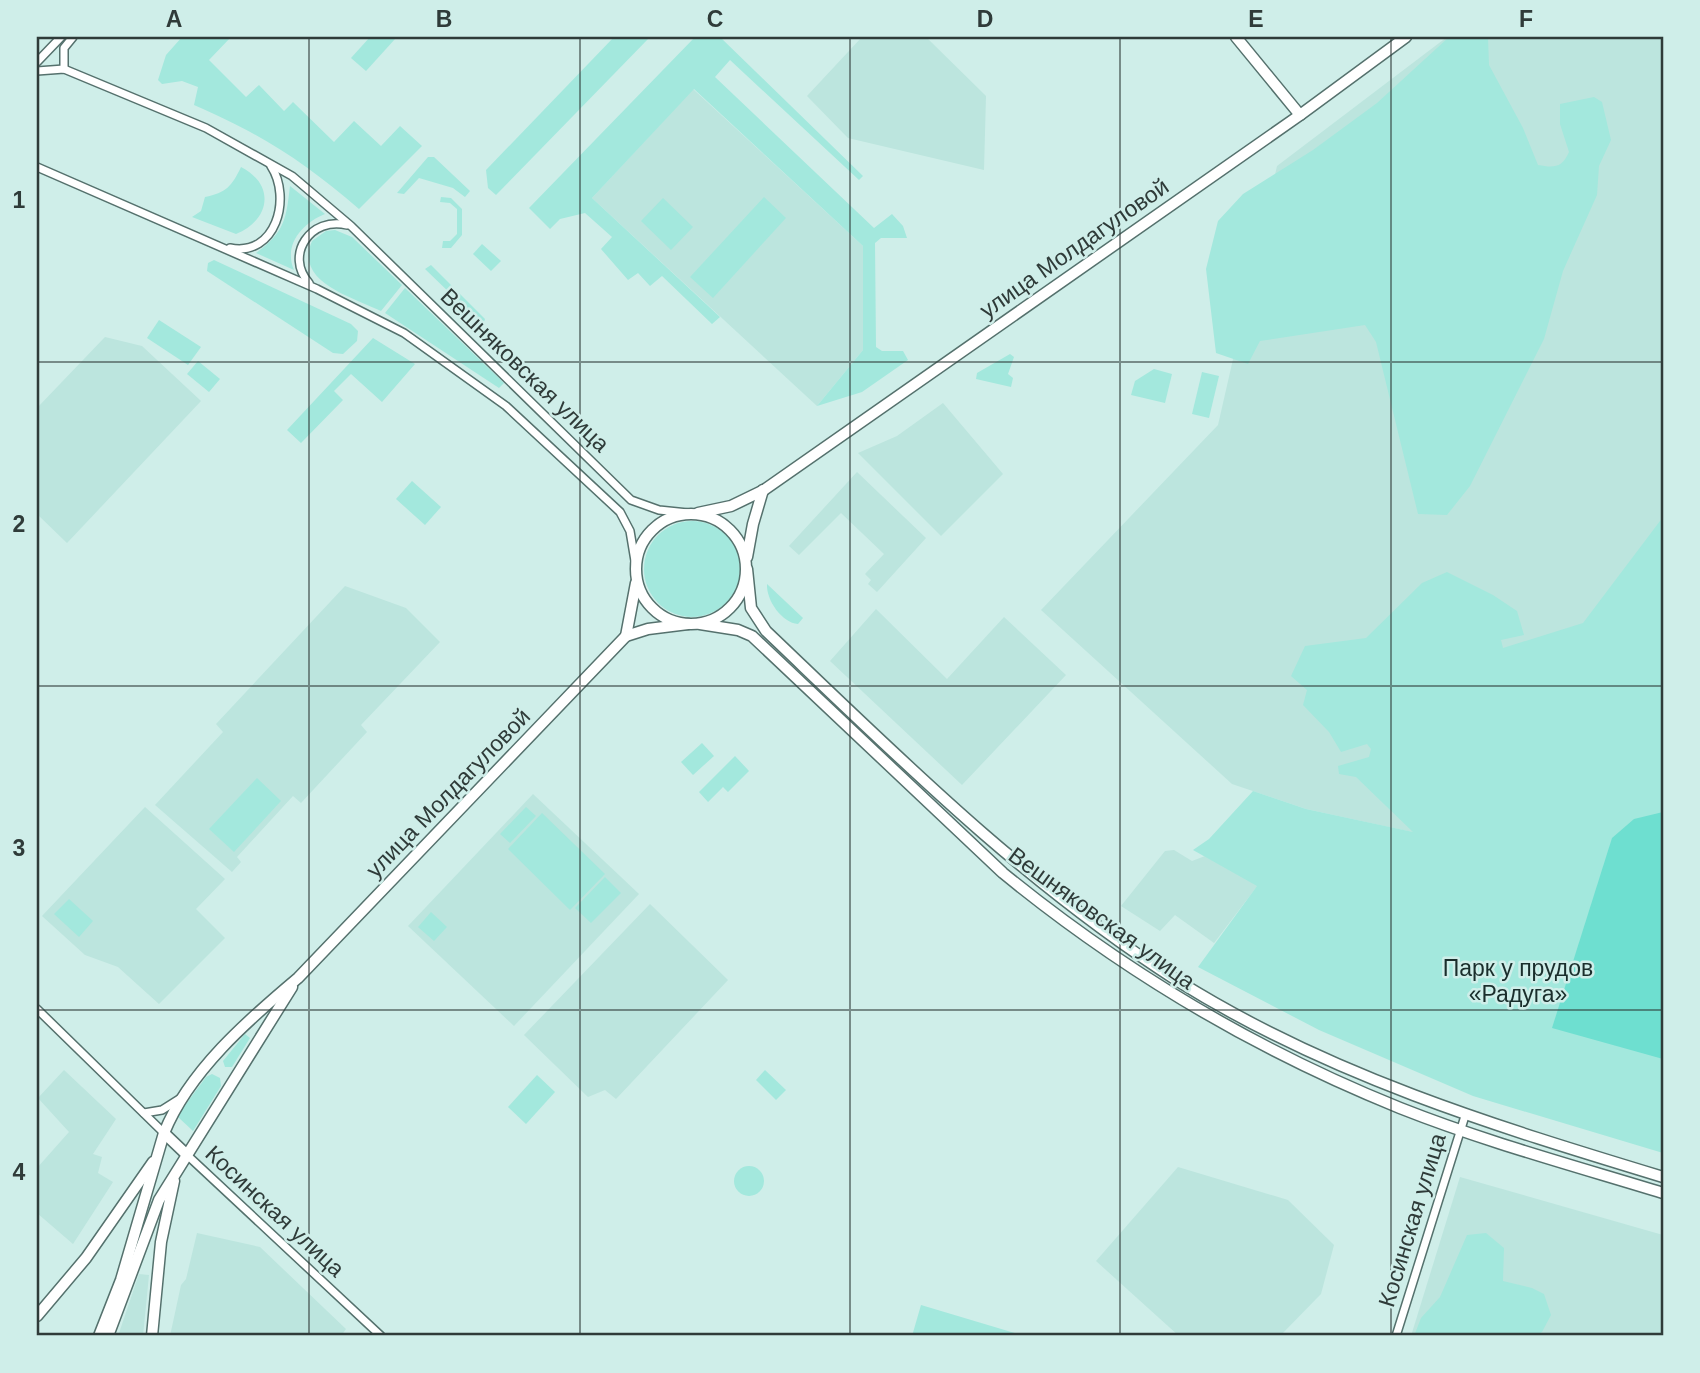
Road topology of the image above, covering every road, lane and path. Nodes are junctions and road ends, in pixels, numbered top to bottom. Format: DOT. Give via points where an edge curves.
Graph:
graph roads {
  1 [pos="1236,37"];
  2 [pos="1406,37"];
  3 [pos="67,39"];
  4 [pos="37,62"];
  5 [pos="64,69"];
  6 [pos="37,71"];
  7 [pos="1300,115"];
  8 [pos="269,162"];
  9 [pos="37,167"];
  10 [pos="351,226"];
  11 [pos="209,242"];
  12 [pos="317,289"];
  13 [pos="764,490"];
  14 [pos="693,513"];
  15 [pos="747,565"];
  16 [pos="636,567"];
  17 [pos="637,579"];
  18 [pos="688,624"];
  19 [pos="700,624"];
  20 [pos="626,636"];
  21 [pos="954,810"];
  22 [pos="944,820"];
  23 [pos="1006,856"];
  24 [pos="996,867"];
  25 [pos="298,978"];
  26 [pos="37,1009"];
  27 [pos="248,1023"];
  28 [pos="261,1034"];
  29 [pos="181,1098"];
  30 [pos="1416,1098"];
  31 [pos="1410,1111"];
  32 [pos="144,1113"];
  33 [pos="1465,1116"];
  34 [pos="1460,1130"];
  35 [pos="164,1133"];
  36 [pos="159,1153"];
  37 [pos="186,1154"];
  38 [pos="177,1169"];
  39 [pos="1663,1177"];
  40 [pos="1663,1193"];
  41 [pos="37,1316"];
  42 [pos="99,1336"];
  43 [pos="108,1336"];
  44 [pos="152,1336"];
  45 [pos="381,1336"];
  46 [pos="1396,1336"];
  1 -- 7 [label="main road"];
  2 -- 7 [label="main road, улица Молдагуловой"];
  3 -- 4 [label="street"];
  3 -- 5 [label="street"];
  5 -- 6 [label="street, Вешняковская улица"];
  5 -- 8 [label="street, Вешняковская улица" via="206,128"];
  7 -- 13 [label="main road, улица Молдагуловой"];
  8 -- 10 [label="street, Вешняковская улица"];
  8 -- 11 [label="street, Вешняковская улица" via="281,187 274,226 257,245 246,249"];
  9 -- 11 [label="street, Вешняковская улица"];
  10 -- 12 [label="street" via="329,223 306,237 300,249 301,272"];
  10 -- 14 [label="street, Вешняковская улица" via="631,500 659,510"];
  11 -- 12 [label="street, Вешняковская улица"];
  12 -- 16 [label="street, Вешняковская улица" via="404,333 506,406 620,512 630,531"];
  13 -- 14 [label="main road, улица Молдагуловой" via="731,506"];
  13 -- 15 [label="main road"];
  14 -- 15 [label="main road" via="728,526 738,538"];
  14 -- 16 [label="main road" via="671,517 648,534"];
  15 -- 19 [label="main road" via="739,597 729,610"];
  15 -- 21 [label="main road, Вешняковская улица" via="751,608 760,625"];
  16 -- 17 [label="main road"];
  17 -- 18 [label="main road" via="656,612"];
  17 -- 20 [label="main road"];
  18 -- 19 [label="main road"];
  18 -- 20 [label="main road"];
  19 -- 22 [label="main road, Вешняковская улица" via="752,636"];
  20 -- 25 [label="main road, улица Молдагуловой"];
  21 -- 22 [label="street" via="954,820"];
  21 -- 23 [label="main road, Вешняковская улица"];
  22 -- 24 [label="main road, Вешняковская улица"];
  23 -- 24 [label="street" via="996,856"];
  23 -- 30 [label="main road, Вешняковская улица" via="1181,982 1328,1060"];
  24 -- 31 [label="main road, Вешняковская улица" via="1175,997 1322,1073"];
  25 -- 27 [label="main road, улица Молдагуловой"];
  25 -- 28 [label="main road, улица Молдагуловой"];
  26 -- 32 [label="street, Косинская улица"];
  27 -- 28 [label="main road" via="257,1024"];
  27 -- 29 [label="main road, улица Молдагуловой"];
  28 -- 37 [label="main road, улица Молдагуловой"];
  29 -- 32 [label="street" via="162,1110"];
  29 -- 35 [label="main road, улица Молдагуловой"];
  30 -- 31 [label="street" via="1420,1107"];
  30 -- 33 [label="main road, Вешняковская улица"];
  31 -- 34 [label="main road, Вешняковская улица"];
  32 -- 35 [label="street, Косинская улица"];
  33 -- 34 [label="street, Косинская улица"];
  33 -- 39 [label="main road, Вешняковская улица"];
  34 -- 40 [label="main road, Вешняковская улица"];
  34 -- 46 [label="street, Косинская улица"];
  35 -- 36 [label="main road, улица Молдагуловой"];
  35 -- 37 [label="main road, Косинская улица"];
  36 -- 41 [label="main road" via="86,1258"];
  36 -- 42 [label="main road, улица Молдагуловой"];
  37 -- 38 [label="main road, улица Молдагуловой"];
  37 -- 45 [label="street, Косинская улица"];
  38 -- 43 [label="main road, улица Молдагуловой" via="147,1227"];
  38 -- 44 [label="main road" via="161,1242"];
}
